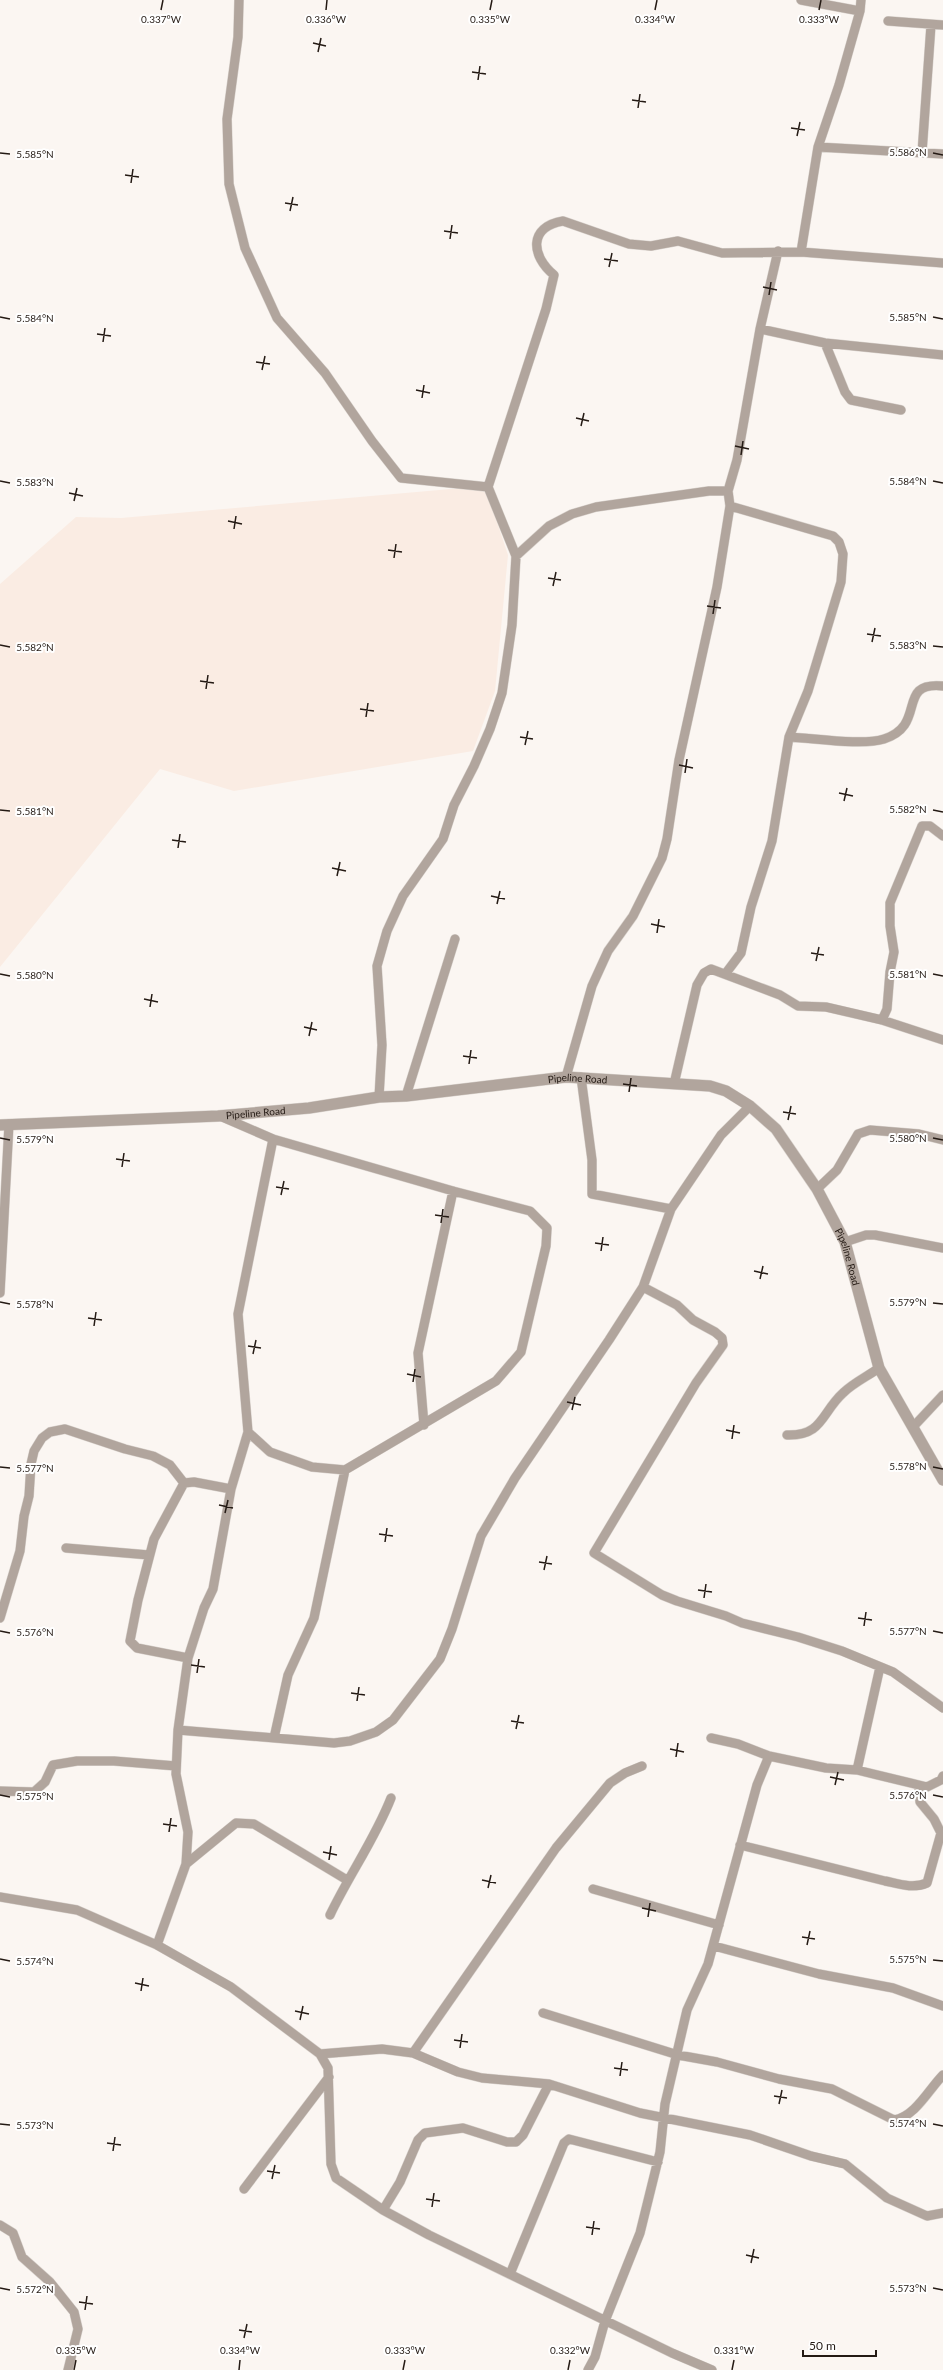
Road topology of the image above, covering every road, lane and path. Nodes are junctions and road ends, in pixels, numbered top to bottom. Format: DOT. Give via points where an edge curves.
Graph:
graph roads {
  1 [pos="239,0"];
  2 [pos="801,0"];
  3 [pos="861,0"];
  4 [pos="860,11"];
  5 [pos="888,21"];
  6 [pos="931,25"];
  7 [pos="943,25"];
  8 [pos="818,147"];
  9 [pos="922,153"];
  10 [pos="943,154"];
  11 [pos="778,251"];
  12 [pos="801,252"];
  13 [pos="943,263"];
  14 [pos="760,329"];
  15 [pos="825,343"];
  16 [pos="943,355"];
  17 [pos="901,410"];
  18 [pos="488,487"];
  19 [pos="728,491"];
  20 [pos="730,506"];
  21 [pos="516,556"];
  22 [pos="943,686"];
  23 [pos="789,736"];
  24 [pos="943,836"];
  25 [pos="455,939"];
  26 [pos="726,973"];
  27 [pos="882,1020"];
  28 [pos="943,1040"];
  29 [pos="566,1077"];
  30 [pos="581,1077"];
  31 [pos="674,1084"];
  32 [pos="406,1096"];
  33 [pos="379,1097"];
  34 [pos="750,1106"];
  35 [pos="218,1116"];
  36 [pos="5,1124"];
  37 [pos="274,1139"];
  38 [pos="943,1140"];
  39 [pos="817,1189"];
  40 [pos="453,1191"];
  41 [pos="671,1209"];
  42 [pos="845,1242"];
  43 [pos="943,1248"];
  44 [pos="643,1287"];
  45 [pos="0,1293"];
  46 [pos="879,1368"];
  47 [pos="943,1396"];
  48 [pos="424,1424"];
  49 [pos="913,1427"];
  50 [pos="248,1432"];
  51 [pos="787,1435"];
  52 [pos="345,1470"];
  53 [pos="943,1480"];
  54 [pos="184,1483"];
  55 [pos="231,1489"];
  56 [pos="66,1548"];
  57 [pos="149,1555"];
  58 [pos="0,1618"];
  59 [pos="188,1658"];
  60 [pos="880,1668"];
  61 [pos="943,1708"];
  62 [pos="178,1730"];
  63 [pos="274,1738"];
  64 [pos="711,1738"];
  65 [pos="769,1756"];
  66 [pos="176,1766"];
  67 [pos="642,1766"];
  68 [pos="857,1770"];
  69 [pos="943,1776"];
  70 [pos="919,1786"];
  71 [pos="0,1791"];
  72 [pos="391,1798"];
  73 [pos="740,1845"];
  74 [pos="186,1864"];
  75 [pos="347,1880"];
  76 [pos="593,1889"];
  77 [pos="0,1897"];
  78 [pos="330,1915"];
  79 [pos="719,1925"];
  80 [pos="157,1945"];
  81 [pos="714,1946"];
  82 [pos="943,2006"];
  83 [pos="543,2013"];
  84 [pos="413,2053"];
  85 [pos="320,2054"];
  86 [pos="678,2055"];
  87 [pos="943,2075"];
  88 [pos="329,2077"];
  89 [pos="549,2084"];
  90 [pos="664,2118"];
  91 [pos="658,2162"];
  92 [pos="244,2188"];
  93 [pos="383,2210"];
  94 [pos="943,2213"];
  95 [pos="0,2225"];
  96 [pos="510,2274"];
  97 [pos="605,2320"];
  98 [pos="68,2370"];
  99 [pos="588,2370"];
  100 [pos="712,2370"];
  1 -- 18 [label="street" via="238,37 227,119 229,184 245,248 277,318 325,373 372,442 401,478"];
  2 -- 4 [label="street"];
  3 -- 4 [label="street"];
  4 -- 8 [label="street"];
  5 -- 6 [label="street"];
  6 -- 7 [label="street"];
  6 -- 9 [label="street"];
  8 -- 9 [label="street"];
  8 -- 12 [label="street"];
  9 -- 10 [label="street"];
  11 -- 12 [label="street"];
  11 -- 14 [label="street"];
  11 -- 18 [label="street" via="722,253 678,241 651,246 629,244 563,221 543,229 537,239 537,254 543,266 554,275 546,309"];
  12 -- 13 [label="street"];
  14 -- 15 [label="street"];
  14 -- 19 [label="street" via="737,460"];
  15 -- 16 [label="street"];
  15 -- 17 [label="street" via="845,392 852,400"];
  18 -- 21 [label="street"];
  19 -- 20 [label="street"];
  19 -- 21 [label="street" via="709,491 596,506 572,514 549,526"];
  20 -- 23 [label="street" via="833,536 839,542 842,554 841,582 808,691"];
  20 -- 29 [label="street" via="717,587 679,760 662,858 633,916 608,951 592,986"];
  21 -- 33 [label="street" via="511,633 502,693 490,730 454,804 443,839 400,903 387,931 377,966 382,1045"];
  22 -- 23 [label="street" via="931,685 920,688 914,696 909,720 901,730 885,739 871,741"];
  23 -- 26 [label="street" via="772,841 751,907 741,953"];
  24 -- 27 [label="street" via="930,826 922,826 890,903 894,952 887,1009"];
  25 -- 32 [label="street"];
  26 -- 27 [label="street" via="780,995 798,1006 826,1007"];
  26 -- 31 [label="street" via="711,969 704,973 697,985"];
  27 -- 28 [label="street"];
  29 -- 30 [label="street, Pipeline Road"];
  29 -- 32 [label="street, Pipeline Road"];
  30 -- 31 [label="street, Pipeline Road"];
  30 -- 41 [label="street" via="592,1160 592,1194"];
  31 -- 34 [label="street, Pipeline Road" via="710,1086 726,1091"];
  32 -- 33 [label="street, Pipeline Road"];
  33 -- 35 [label="street, Pipeline Road" via="309,1108"];
  34 -- 39 [label="street, Pipeline Road" via="776,1129"];
  34 -- 41 [label="street" via="721,1135"];
  35 -- 36 [label="street, Pipeline Road"];
  35 -- 37 [label="street"];
  36 -- 45 [label="street"];
  37 -- 40 [label="street"];
  37 -- 50 [label="street" via="238,1314"];
  38 -- 39 [label="street" via="919,1134 863,1131 858,1134 837,1170"];
  39 -- 42 [label="street, Pipeline Road"];
  40 -- 48 [label="street" via="418,1353"];
  40 -- 48 [label="street" via="530,1211 547,1228 546,1246 521,1352 496,1381"];
  41 -- 44 [label="street"];
  42 -- 43 [label="street" via="866,1235 875,1235"];
  42 -- 46 [label="street, Pipeline Road"];
  44 -- 60 [label="street" via="677,1304 693,1320 722,1338 723,1345 696,1383 594,1553 670,1598 726,1616 742,1624 798,1637 842,1651"];
  44 -- 63 [label="street" via="610,1340 515,1478 481,1536 440,1659 393,1720 376,1732 334,1744"];
  46 -- 49 [label="street, Pipeline Road"];
  46 -- 51 [label="street" via="843,1393 812,1432 799,1436"];
  47 -- 49 [label="street"];
  48 -- 52 [label="street"];
  49 -- 53 [label="street, Pipeline Road"];
  50 -- 52 [label="street" via="270,1452 312,1467"];
  50 -- 55 [label="street"];
  52 -- 63 [label="street" via="314,1618 288,1675"];
  54 -- 55 [label="street" via="194,1482"];
  54 -- 57 [label="street" via="154,1539"];
  54 -- 58 [label="street" via="170,1465 152,1456 65,1429 50,1432 42,1438 34,1451 20,1551"];
  55 -- 59 [label="street" via="213,1589"];
  56 -- 57 [label="street"];
  57 -- 59 [label="street" via="130,1641 137,1648"];
  59 -- 62 [label="street"];
  60 -- 61 [label="street" via="893,1672"];
  60 -- 68 [label="street"];
  62 -- 63 [label="street"];
  62 -- 66 [label="street"];
  64 -- 65 [label="street" via="738,1744"];
  65 -- 68 [label="street" via="826,1768"];
  65 -- 73 [label="street" via="756,1785"];
  66 -- 71 [label="street" via="77,1761 53,1765 45,1782 34,1792"];
  66 -- 74 [label="street" via="188,1832"];
  67 -- 84 [label="street" via="610,1783 556,1848"];
  68 -- 70 [label="street"];
  69 -- 70 [label="street" via="941,1780 927,1787"];
  70 -- 73 [label="street" via="920,1802 934,1819 941,1833 927,1883 921,1886 885,1881"];
  72 -- 75 [label="street" via="380,1826"];
  73 -- 79 [label="street"];
  74 -- 75 [label="street" via="236,1823 245,1822 254,1824"];
  74 -- 80 [label="street"];
  75 -- 78 [label="street"];
  76 -- 79 [label="street"];
  77 -- 80 [label="street" via="77,1910"];
  79 -- 81 [label="street"];
  80 -- 85 [label="street" via="231,1987"];
  81 -- 82 [label="street" via="819,1974 892,1988"];
  81 -- 86 [label="street" via="687,2010"];
  83 -- 86 [label="street"];
  84 -- 85 [label="street" via="382,2049"];
  84 -- 89 [label="street" via="444,2068 482,2078"];
  85 -- 88 [label="street" via="328,2068"];
  86 -- 87 [label="street" via="832,2090 894,2120 910,2113"];
  86 -- 90 [label="street" via="665,2104"];
  88 -- 92 [label="street"];
  88 -- 93 [label="street" via="332,2172 342,2183"];
  89 -- 90 [label="street" via="640,2114"];
  89 -- 93 [label="street" via="523,2135 516,2142 507,2142 464,2128 426,2133 418,2140 400,2182"];
  90 -- 91 [label="street"];
  90 -- 94 [label="street" via="750,2135 811,2156 844,2164 887,2198 927,2216"];
  91 -- 96 [label="street" via="569,2139 564,2143"];
  91 -- 97 [label="street" via="640,2233"];
  93 -- 96 [label="street"];
  95 -- 98 [label="street" via="13,2232 22,2257 50,2282 74,2312 78,2329"];
  96 -- 97 [label="street"];
  97 -- 99 [label="street" via="595,2357"];
  97 -- 100 [label="street"];
}
